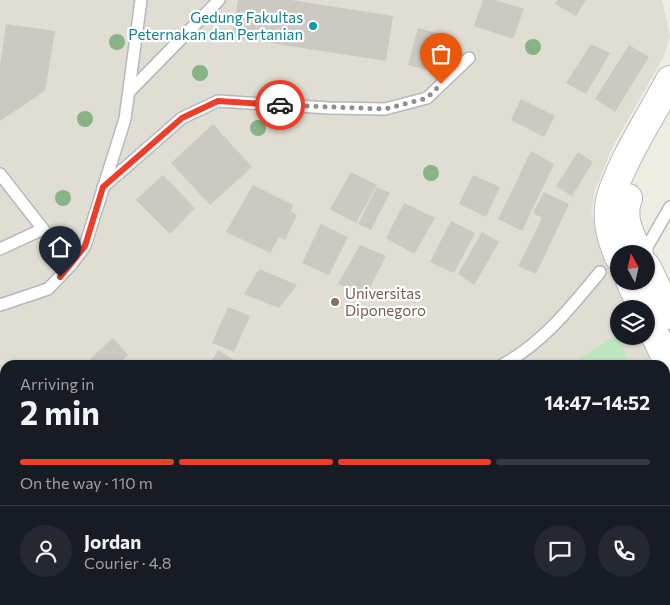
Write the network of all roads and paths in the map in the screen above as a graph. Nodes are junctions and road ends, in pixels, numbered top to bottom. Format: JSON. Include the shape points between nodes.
{"nodes":[{"id":1,"x":141,"y":0,"type":"edge"},
{"id":2,"x":219,"y":0,"type":"edge"},
{"id":3,"x":469,"y":58,"type":"dead end"},
{"id":4,"x":670,"y":80,"type":"edge"},
{"id":5,"x":129,"y":92,"type":"junction"},
{"id":6,"x":670,"y":108,"type":"edge"},
{"id":7,"x":0,"y":174,"type":"edge"},
{"id":8,"x":103,"y":187,"type":"junction"},
{"id":9,"x":5,"y":190,"type":"edge"},
{"id":10,"x":670,"y":207,"type":"edge"},
{"id":11,"x":43,"y":229,"type":"junction"},
{"id":12,"x":620,"y":245,"type":"edge"},
{"id":13,"x":628,"y":245,"type":"edge"},
{"id":14,"x":641,"y":245,"type":"edge"},
{"id":15,"x":0,"y":249,"type":"edge"},
{"id":16,"x":71,"y":265,"type":"junction"},
{"id":17,"x":610,"y":276,"type":"edge"},
{"id":18,"x":652,"y":290,"type":"edge"},
{"id":19,"x":0,"y":305,"type":"edge"},
{"id":20,"x":670,"y":315,"type":"edge"},
{"id":21,"x":655,"y":335,"type":"edge"},
{"id":22,"x":512,"y":360,"type":"edge"},
{"id":23,"x":667,"y":360,"type":"edge"}],
"edges":[{"from":1,"to":5,"type":"lane"},
{"from":2,"to":5,"type":"lane"},
{"from":3,"to":8,"type":"lane","via":[[427,98],[385,109],[218,101],[182,118]]},
{"from":4,"to":12,"type":"street","via":[[623,168],[610,201],[610,232]]},
{"from":5,"to":8,"type":"lane","via":[[125,118]]},
{"from":6,"to":13,"type":"street","via":[[625,207]]},
{"from":7,"to":9,"type":"lane"},
{"from":8,"to":16,"type":"lane","via":[[85,246]]},
{"from":9,"to":11,"type":"lane"},
{"from":10,"to":14,"type":"lane"},
{"from":11,"to":15,"type":"lane"},
{"from":11,"to":16,"type":"lane"},
{"from":16,"to":19,"type":"lane","via":[[48,289]]},
{"from":17,"to":22,"type":"lane","via":[[524,354]]},
{"from":18,"to":20,"type":"street"},
{"from":21,"to":23,"type":"street"}]}
